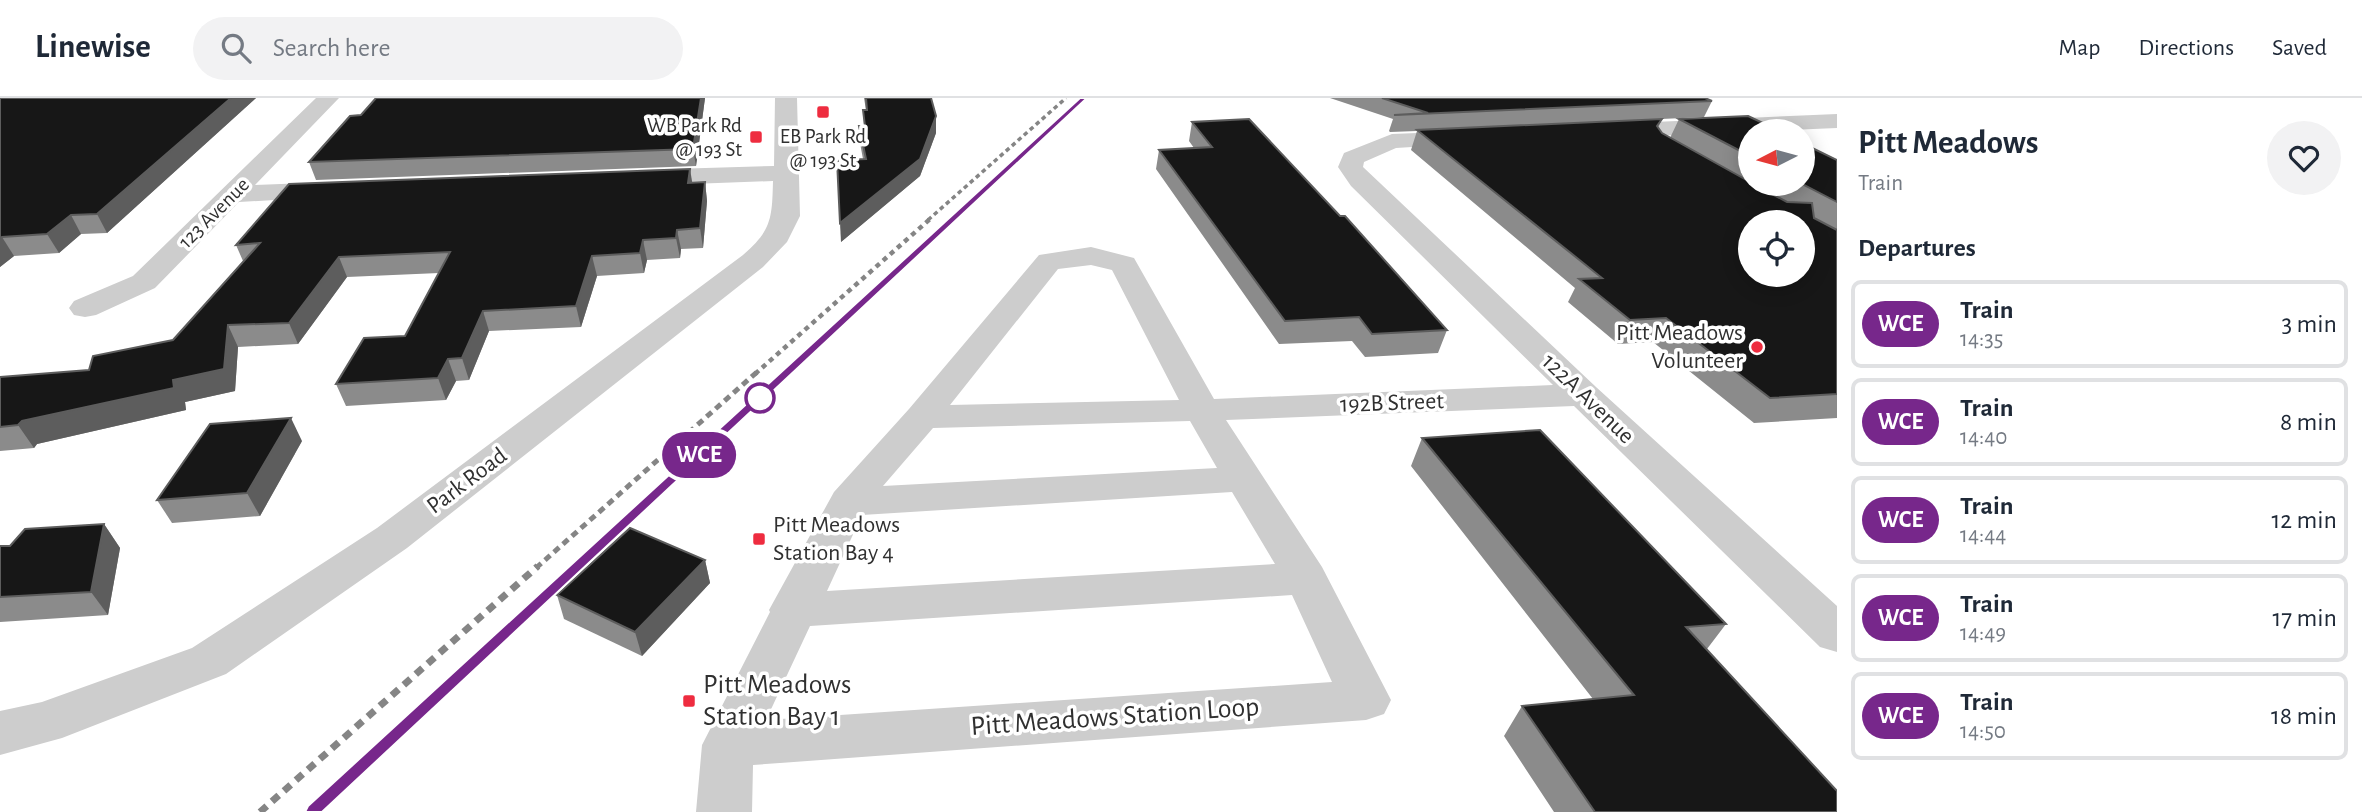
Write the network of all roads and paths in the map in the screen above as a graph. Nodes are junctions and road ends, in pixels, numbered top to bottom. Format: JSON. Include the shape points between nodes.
{"nodes":[{"id":1,"x":328,"y":98,"type":"edge"},
{"id":2,"x":786,"y":98,"type":"edge"},
{"id":3,"x":1837,"y":121,"type":"edge"},
{"id":4,"x":1815,"y":123,"type":"edge"},
{"id":5,"x":1738,"y":129,"type":"edge"},
{"id":6,"x":1837,"y":138,"type":"edge"},
{"id":7,"x":1815,"y":139,"type":"edge"},
{"id":8,"x":1738,"y":143,"type":"edge"},
{"id":9,"x":1485,"y":144,"type":"edge"},
{"id":10,"x":787,"y":173,"type":"junction"},
{"id":11,"x":616,"y":179,"type":"edge"},
{"id":12,"x":356,"y":189,"type":"edge"},
{"id":13,"x":233,"y":194,"type":"junction"},
{"id":14,"x":85,"y":307,"type":"dead end"},
{"id":15,"x":1583,"y":395,"type":"junction"},
{"id":16,"x":1202,"y":410,"type":"junction"},
{"id":17,"x":922,"y":417,"type":"junction"},
{"id":18,"x":1242,"y":479,"type":"junction"},
{"id":19,"x":848,"y":502,"type":"junction"},
{"id":20,"x":1306,"y":578,"type":"junction"},
{"id":21,"x":792,"y":610,"type":"junction"},
{"id":22,"x":1837,"y":634,"type":"edge"},
{"id":23,"x":0,"y":733,"type":"edge"},
{"id":24,"x":728,"y":744,"type":"junction"},
{"id":25,"x":724,"y":812,"type":"edge"}],
"edges":[{"from":1,"to":13,"type":"street","name":"123 Avenue"},
{"from":2,"to":10,"type":"street","name":"Park Road"},
{"from":3,"to":4,"type":"street"},
{"from":5,"to":8,"type":"street","via":[[1589,140],[1666,148]]},
{"from":6,"to":7,"type":"street"},
{"from":9,"to":15,"type":"street","name":"122A Avenue","via":[[1364,154],[1350,167]]},
{"from":10,"to":11,"type":"street"},
{"from":10,"to":23,"type":"street","name":"Park Road","via":[[786,216],[773,244],[392,538],[209,661],[44,723]]},
{"from":12,"to":13,"type":"street"},
{"from":13,"to":14,"type":"street","name":"123 Avenue","via":[[144,282]]},
{"from":15,"to":16,"type":"street","name":"192B Street"},
{"from":15,"to":22,"type":"street","name":"122A Avenue"},
{"from":16,"to":17,"type":"street"},
{"from":16,"to":17,"type":"street","name":"Pitt Meadows Station Loop","via":[[1124,264],[1091,256],[1049,261]]},
{"from":16,"to":18,"type":"street","name":"Pitt Meadows Station Loop"},
{"from":17,"to":19,"type":"street","name":"Pitt Meadows Station Loop"},
{"from":18,"to":19,"type":"street"},
{"from":18,"to":20,"type":"street","name":"Pitt Meadows Station Loop"},
{"from":19,"to":21,"type":"street","name":"Pitt Meadows Station Loop"},
{"from":20,"to":21,"type":"street"},
{"from":20,"to":24,"type":"street","name":"Pitt Meadows Station Loop","via":[[1366,700]]},
{"from":21,"to":24,"type":"street","name":"Pitt Meadows Station Loop"},
{"from":24,"to":25,"type":"street","name":"Pitt Meadows Station Loop"}]}
